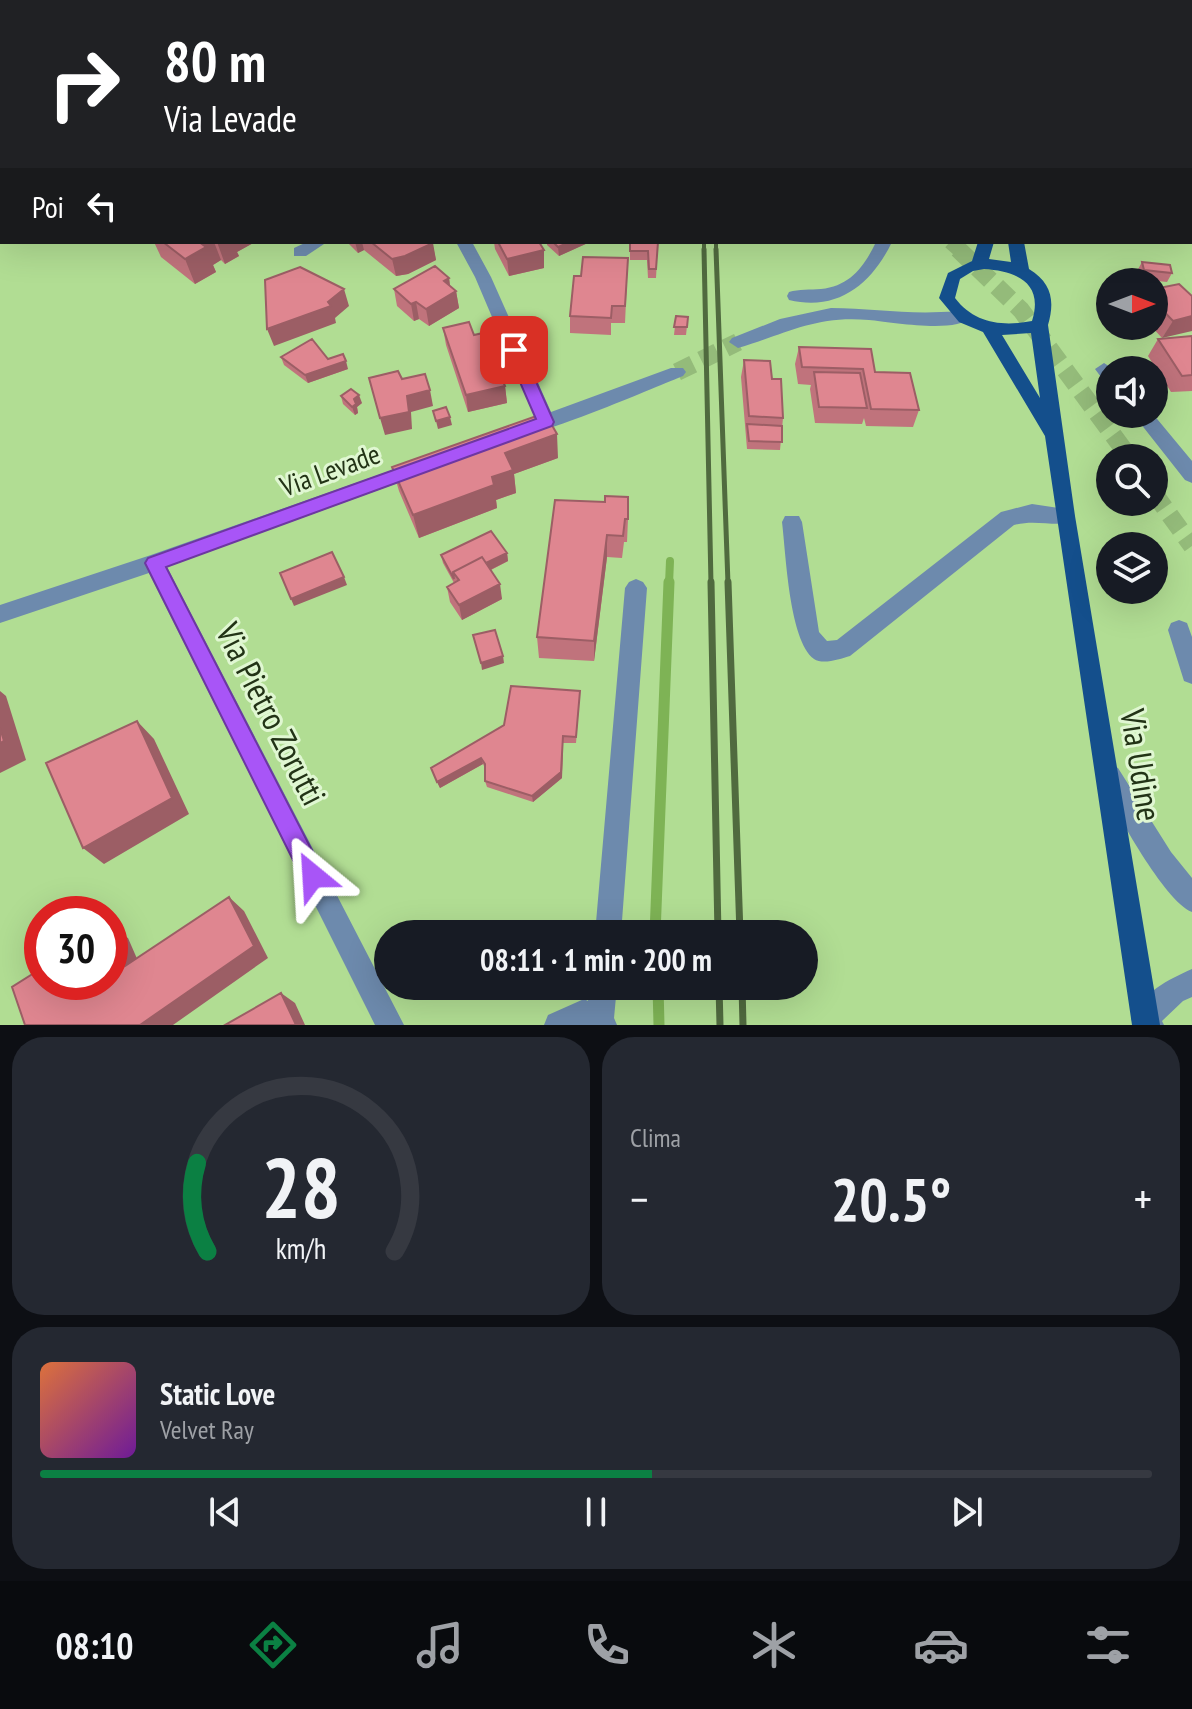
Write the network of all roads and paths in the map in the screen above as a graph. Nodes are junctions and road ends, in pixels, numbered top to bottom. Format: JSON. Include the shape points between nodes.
{"nodes":[{"id":1,"x":315,"y":244,"type":"edge"},
{"id":2,"x":465,"y":244,"type":"edge"},
{"id":3,"x":883,"y":244,"type":"edge"},
{"id":4,"x":985,"y":244,"type":"edge"},
{"id":5,"x":1016,"y":244,"type":"edge"},
{"id":6,"x":300,"y":252,"type":"dead end"},
{"id":7,"x":979,"y":264,"type":"junction"},
{"id":8,"x":1021,"y":271,"type":"junction"},
{"id":9,"x":795,"y":296,"type":"dead end"},
{"id":10,"x":947,"y":298,"type":"junction"},
{"id":11,"x":963,"y":317,"type":"junction"},
{"id":12,"x":903,"y":320,"type":"junction"},
{"id":13,"x":1039,"y":325,"type":"junction"},
{"id":14,"x":990,"y":329,"type":"junction"},
{"id":15,"x":738,"y":342,"type":"tunnel mouth"},
{"id":16,"x":677,"y":372,"type":"tunnel mouth"},
{"id":17,"x":546,"y":422,"type":"junction"},
{"id":18,"x":1153,"y":428,"type":"edge"},
{"id":19,"x":502,"y":438,"type":"edge"},
{"id":20,"x":1057,"y":442,"type":"junction"},
{"id":21,"x":444,"y":459,"type":"edge"},
{"id":22,"x":1192,"y":475,"type":"edge"},
{"id":23,"x":1065,"y":516,"type":"junction"},
{"id":24,"x":792,"y":522,"type":"dead end"},
{"id":25,"x":154,"y":563,"type":"junction"},
{"id":26,"x":636,"y":588,"type":"dead end"},
{"id":27,"x":0,"y":614,"type":"edge"},
{"id":28,"x":1179,"y":630,"type":"dead end"},
{"id":29,"x":1192,"y":674,"type":"edge"},
{"id":30,"x":1105,"y":769,"type":"junction"},
{"id":31,"x":1192,"y":899,"type":"edge"},
{"id":32,"x":609,"y":920,"type":"edge"},
{"id":33,"x":1192,"y":983,"type":"edge"},
{"id":34,"x":603,"y":1000,"type":"edge"},
{"id":35,"x":602,"y":1023,"type":"edge"},
{"id":36,"x":1147,"y":1023,"type":"edge"},
{"id":37,"x":390,"y":1025,"type":"edge"},
{"id":38,"x":558,"y":1025,"type":"edge"}],
"edges":[{"from":1,"to":6,"type":"street"},
{"from":2,"to":17,"type":"street"},
{"from":3,"to":9,"type":"street","via":[[875,264],[832,296]]},
{"from":4,"to":7,"type":"main road"},
{"from":5,"to":8,"type":"main road"},
{"from":7,"to":8,"type":"main road"},
{"from":7,"to":10,"type":"main road","via":[[953,277]]},
{"from":8,"to":13,"type":"main road","via":[[1038,282],[1047,298]]},
{"from":10,"to":11,"type":"main road"},
{"from":10,"to":12,"type":"street"},
{"from":11,"to":12,"type":"street"},
{"from":11,"to":14,"type":"main road"},
{"from":12,"to":15,"type":"street","via":[[819,315]]},
{"from":13,"to":14,"type":"main road","via":[[1017,331]]},
{"from":13,"to":20,"type":"main road","name":"Via Udine"},
{"from":14,"to":20,"type":"main road"},
{"from":16,"to":17,"type":"street"},
{"from":17,"to":19,"type":"street"},
{"from":18,"to":22,"type":"street"},
{"from":20,"to":23,"type":"main road","name":"Via Udine"},
{"from":21,"to":25,"type":"street","name":"Via Levade"},
{"from":23,"to":24,"type":"street","via":[[1032,512],[1008,518],[842,649],[822,652],[809,636]]},
{"from":23,"to":30,"type":"main road","name":"Via Udine"},
{"from":25,"to":27,"type":"street","name":"Via Levade"},
{"from":25,"to":37,"type":"street","name":"Via Pietro Zorutti"},
{"from":26,"to":32,"type":"street"},
{"from":28,"to":29,"type":"street"},
{"from":30,"to":31,"type":"street"},
{"from":30,"to":36,"type":"main road","name":"Via Udine"},
{"from":33,"to":36,"type":"street","via":[[1173,991]]},
{"from":34,"to":35,"type":"street"},
{"from":35,"to":38,"type":"street","via":[[584,1013]]}]}
